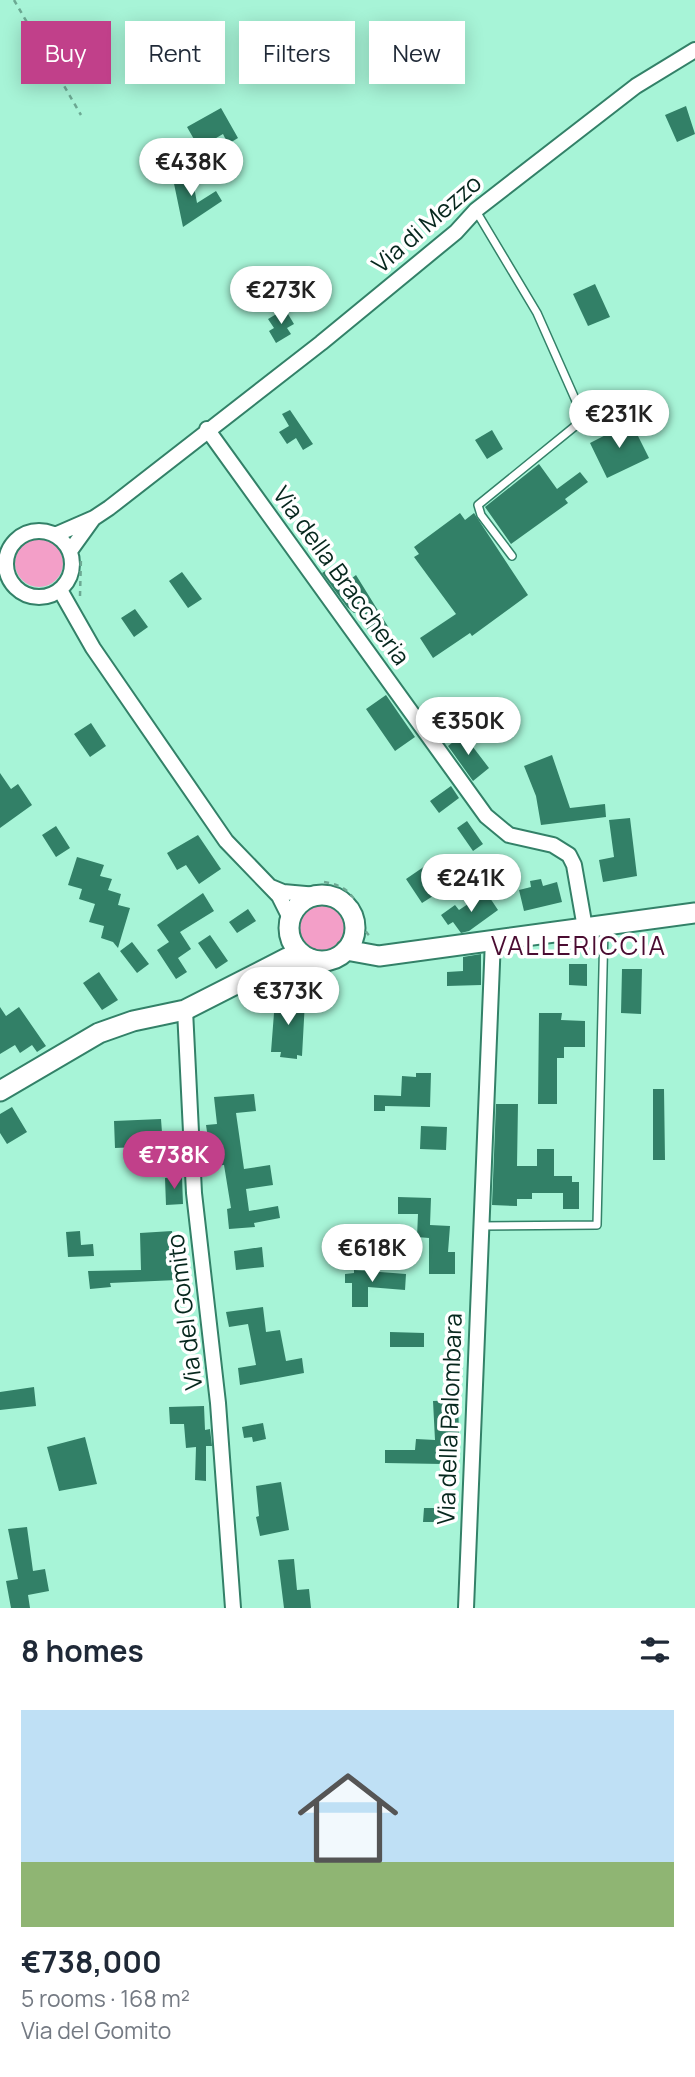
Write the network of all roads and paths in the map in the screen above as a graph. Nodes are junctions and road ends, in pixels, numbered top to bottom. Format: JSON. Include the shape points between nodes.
{"nodes":[{"id":1,"x":14,"y":0,"type":"edge"},
{"id":2,"x":695,"y":50,"type":"edge"},
{"id":3,"x":81,"y":115,"type":"dead end"},
{"id":4,"x":475,"y":210,"type":"junction"},
{"id":5,"x":207,"y":429,"type":"junction"},
{"id":6,"x":94,"y":518,"type":"junction"},
{"id":7,"x":55,"y":535,"type":"junction"},
{"id":8,"x":75,"y":552,"type":"junction"},
{"id":9,"x":512,"y":556,"type":"dead end"},
{"id":10,"x":4,"y":576,"type":"edge"},
{"id":11,"x":60,"y":590,"type":"junction"},
{"id":12,"x":81,"y":604,"type":"dead end"},
{"id":13,"x":270,"y":886,"type":"junction"},
{"id":14,"x":318,"y":889,"type":"junction"},
{"id":15,"x":695,"y":913,"type":"edge"},
{"id":16,"x":289,"y":925,"type":"junction"},
{"id":17,"x":594,"y":927,"type":"junction"},
{"id":18,"x":355,"y":930,"type":"junction"},
{"id":19,"x":374,"y":939,"type":"dead end"},
{"id":20,"x":493,"y":939,"type":"junction"},
{"id":21,"x":346,"y":950,"type":"junction"},
{"id":22,"x":394,"y":954,"type":"junction"},
{"id":23,"x":311,"y":959,"type":"junction"},
{"id":24,"x":260,"y":971,"type":"junction"},
{"id":25,"x":185,"y":1010,"type":"junction"},
{"id":26,"x":0,"y":1091,"type":"edge"},
{"id":27,"x":480,"y":1226,"type":"junction"},
{"id":28,"x":233,"y":1608,"type":"edge"},
{"id":29,"x":466,"y":1608,"type":"edge"}],
"edges":[{"from":1,"to":3,"type":"path"},
{"from":2,"to":4,"type":"street","name":"Via di Mezzo","via":[[636,86]]},
{"from":4,"to":5,"type":"street","name":"Via di Mezzo","via":[[456,232]]},
{"from":4,"to":9,"type":"lane","via":[[537,313],[580,410],[574,427],[478,505]]},
{"from":5,"to":6,"type":"street","name":"Via di Mezzo"},
{"from":5,"to":17,"type":"street","name":"Via della Braccheria","via":[[485,816],[509,835],[553,845],[572,858]]},
{"from":6,"to":7,"type":"street","name":"Via di Mezzo"},
{"from":6,"to":8,"type":"street","name":"Via di Mezzo"},
{"from":7,"to":8,"type":"street"},
{"from":7,"to":10,"type":"street","via":[[34,532],[15,542]]},
{"from":8,"to":11,"type":"street","via":[[72,572]]},
{"from":8,"to":12,"type":"path"},
{"from":10,"to":11,"type":"street","via":[[30,596]]},
{"from":11,"to":13,"type":"street","via":[[93,648],[226,841]]},
{"from":13,"to":14,"type":"street","via":[[283,892]]},
{"from":13,"to":16,"type":"street","via":[[284,904]]},
{"from":14,"to":16,"type":"street","via":[[298,905]]},
{"from":14,"to":18,"type":"street","via":[[346,906]]},
{"from":14,"to":19,"type":"path","via":[[343,888],[357,901],[365,933]]},
{"from":15,"to":17,"type":"street"},
{"from":16,"to":23,"type":"street","via":[[293,944]]},
{"from":16,"to":24,"type":"street"},
{"from":17,"to":20,"type":"street"},
{"from":17,"to":27,"type":"lane","via":[[597,1225]]},
{"from":18,"to":21,"type":"street"},
{"from":18,"to":22,"type":"street","via":[[370,947]]},
{"from":20,"to":22,"type":"street"},
{"from":20,"to":27,"type":"street","name":"Via della Palombara"},
{"from":21,"to":22,"type":"street","via":[[367,956]]},
{"from":21,"to":23,"type":"street","via":[[330,960]]},
{"from":23,"to":24,"type":"street","via":[[287,958]]},
{"from":24,"to":25,"type":"street"},
{"from":25,"to":26,"type":"street","via":[[99,1033]]},
{"from":25,"to":28,"type":"street","name":"Via del Gomito","via":[[194,1194],[218,1403]]},
{"from":27,"to":29,"type":"street","name":"Via della Palombara"}]}
